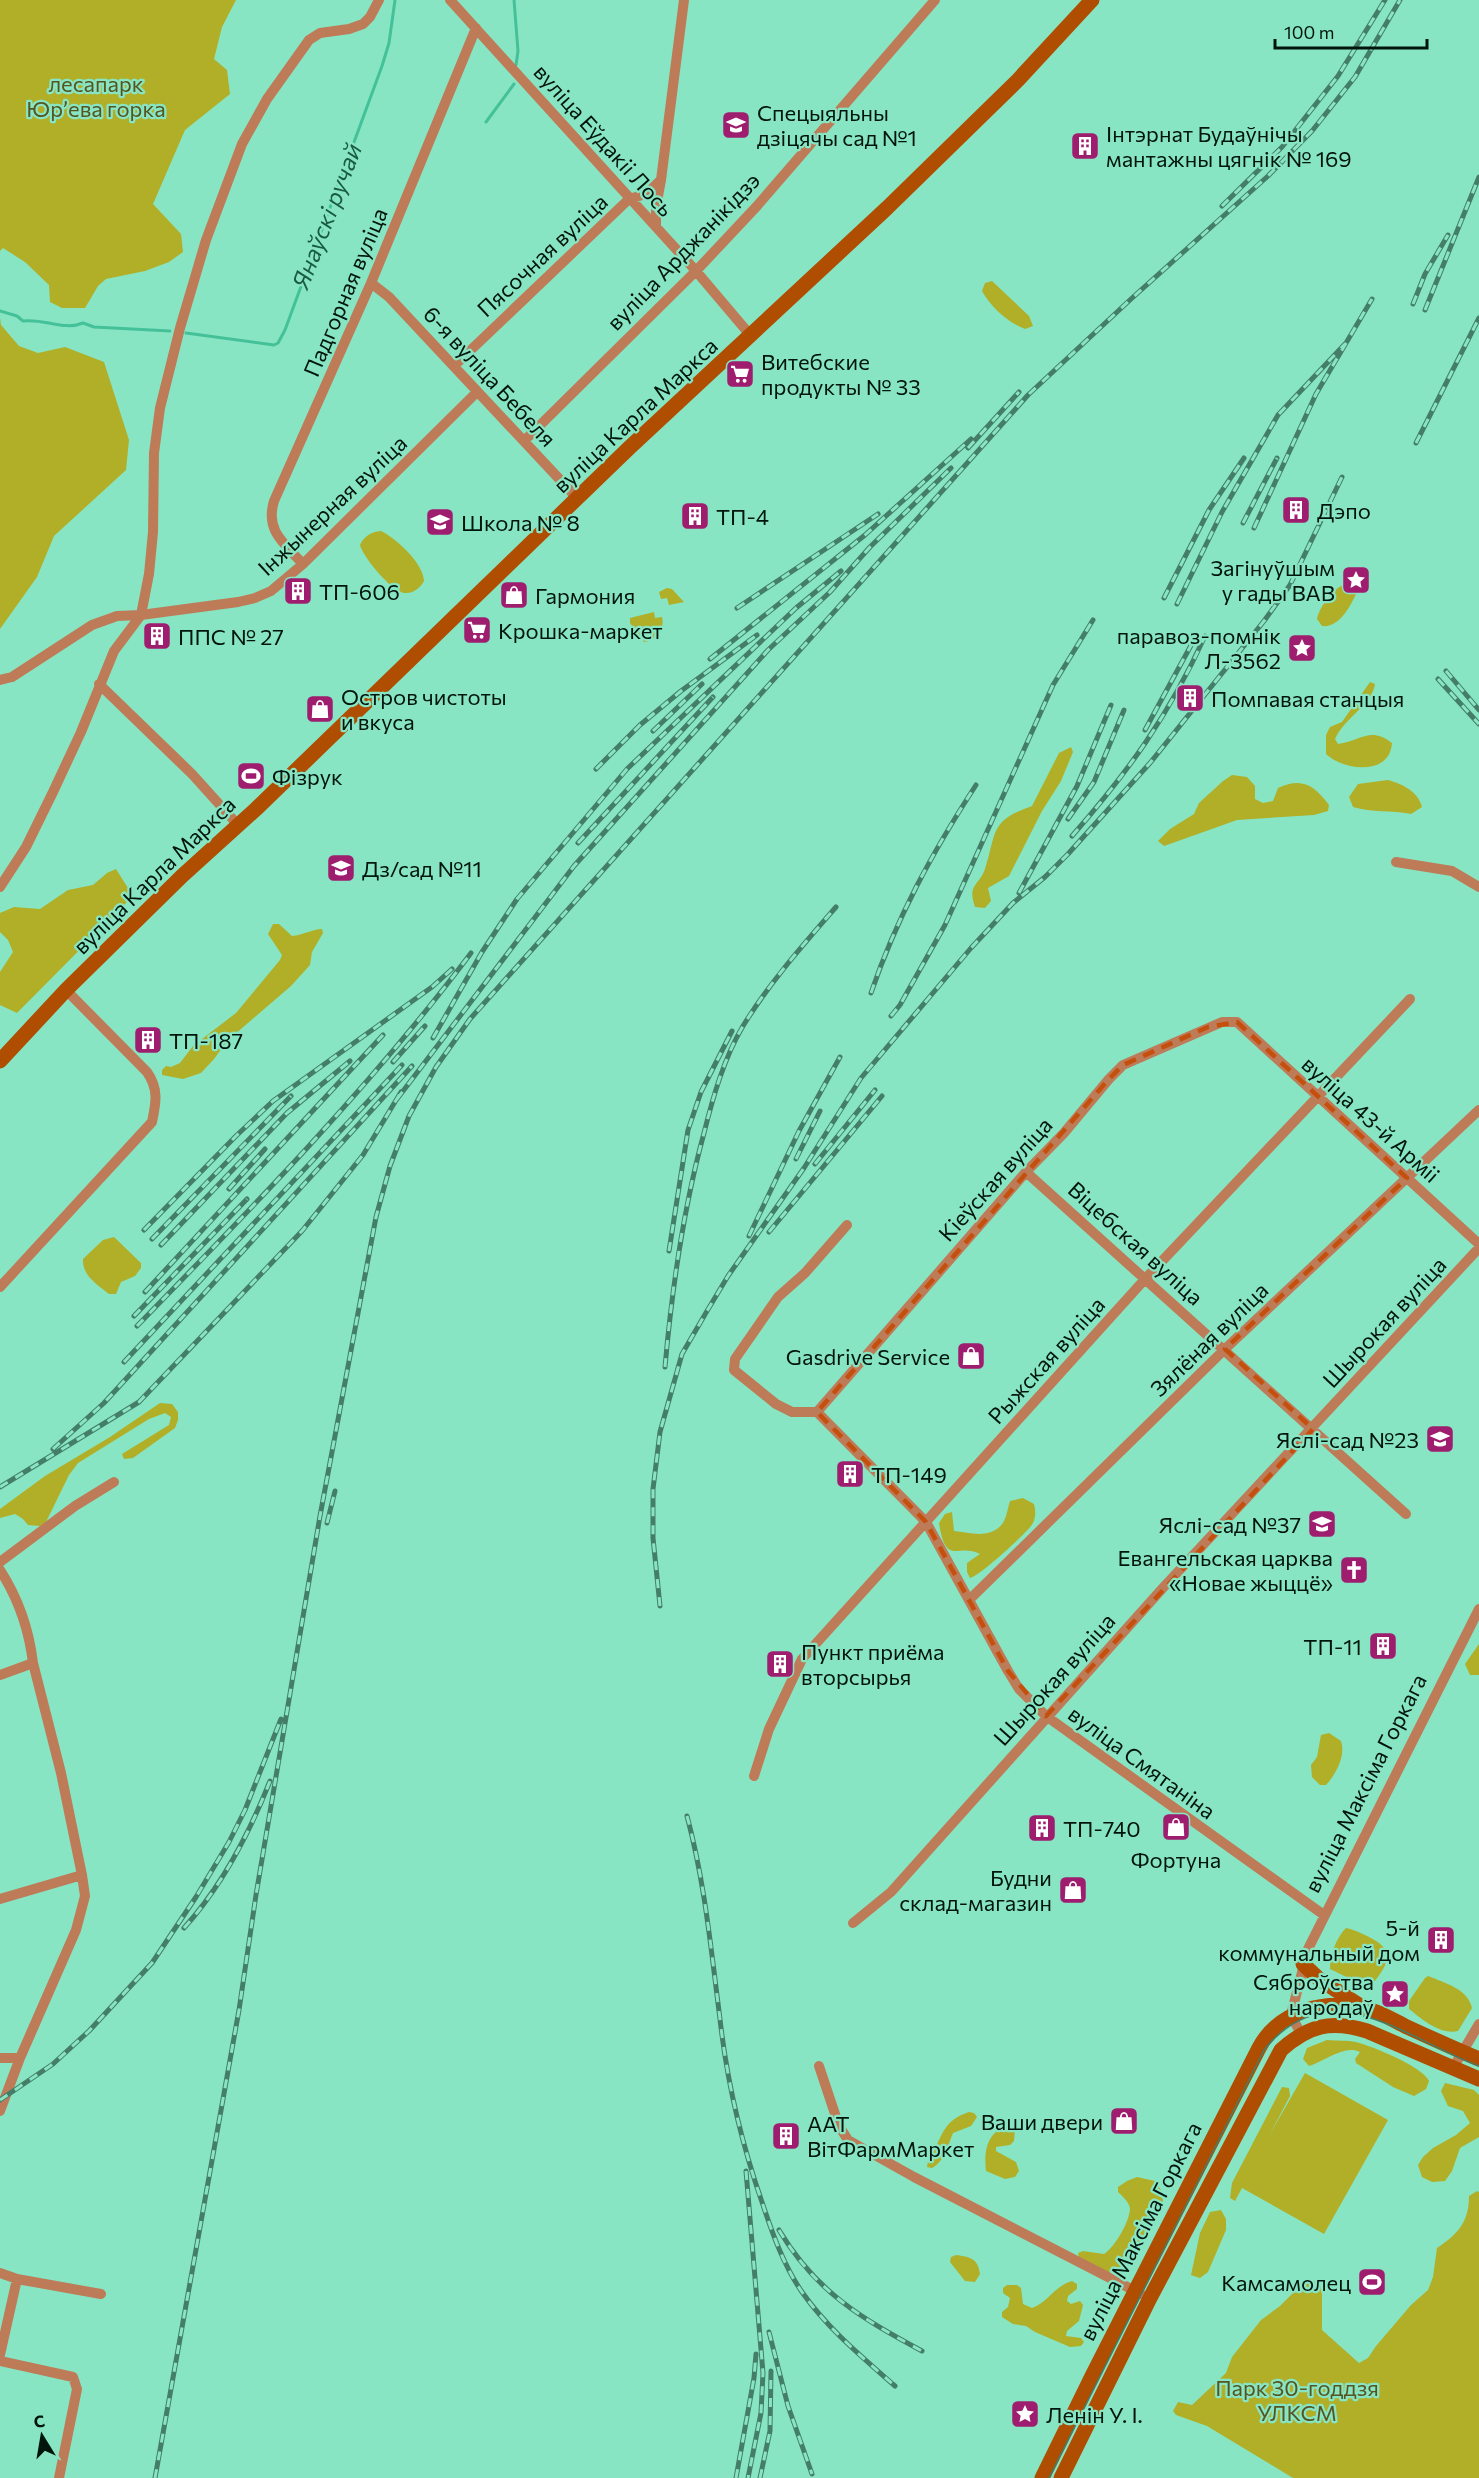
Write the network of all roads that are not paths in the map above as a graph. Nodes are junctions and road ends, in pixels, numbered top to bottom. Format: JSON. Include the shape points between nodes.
{"nodes":[{"id":1,"x":379,"y":0,"type":"edge"},
{"id":2,"x":450,"y":0,"type":"edge"},
{"id":3,"x":684,"y":0,"type":"edge"},
{"id":4,"x":935,"y":0,"type":"edge"},
{"id":5,"x":1085,"y":2,"type":"edge"},
{"id":6,"x":476,"y":27,"type":"junction"},
{"id":7,"x":661,"y":180,"type":"junction"},
{"id":8,"x":629,"y":200,"type":"junction"},
{"id":9,"x":656,"y":227,"type":"junction"},
{"id":10,"x":696,"y":271,"type":"junction"},
{"id":11,"x":371,"y":283,"type":"junction"},
{"id":12,"x":751,"y":336,"type":"junction"},
{"id":13,"x":454,"y":366,"type":"junction"},
{"id":14,"x":477,"y":392,"type":"junction"},
{"id":15,"x":524,"y":441,"type":"junction"},
{"id":16,"x":578,"y":499,"type":"junction"},
{"id":17,"x":303,"y":564,"type":"junction"},
{"id":18,"x":141,"y":615,"type":"junction"},
{"id":19,"x":0,"y":680,"type":"edge"},
{"id":20,"x":99,"y":684,"type":"junction"},
{"id":21,"x":238,"y":825,"type":"junction"},
{"id":22,"x":1396,"y":862,"type":"dead end"},
{"id":23,"x":0,"y":887,"type":"edge"},
{"id":24,"x":1479,"y":887,"type":"edge"},
{"id":25,"x":66,"y":990,"type":"junction"},
{"id":26,"x":1410,"y":999,"type":"dead end"},
{"id":27,"x":1237,"y":1022,"type":"joint"},
{"id":28,"x":0,"y":1061,"type":"edge"},
{"id":29,"x":1317,"y":1098,"type":"junction"},
{"id":30,"x":1479,"y":1110,"type":"edge"},
{"id":31,"x":1026,"y":1172,"type":"junction"},
{"id":32,"x":1407,"y":1178,"type":"junction"},
{"id":33,"x":847,"y":1225,"type":"dead end"},
{"id":34,"x":1479,"y":1246,"type":"edge"},
{"id":35,"x":1146,"y":1278,"type":"junction"},
{"id":36,"x":0,"y":1287,"type":"edge"},
{"id":37,"x":1225,"y":1349,"type":"junction"},
{"id":38,"x":817,"y":1412,"type":"junction"},
{"id":39,"x":1313,"y":1429,"type":"junction"},
{"id":40,"x":114,"y":1482,"type":"dead end"},
{"id":41,"x":1406,"y":1514,"type":"dead end"},
{"id":42,"x":926,"y":1522,"type":"junction"},
{"id":43,"x":0,"y":1562,"type":"edge"},
{"id":44,"x":0,"y":1570,"type":"edge"},
{"id":45,"x":969,"y":1600,"type":"junction"},
{"id":46,"x":1479,"y":1609,"type":"edge"},
{"id":47,"x":33,"y":1663,"type":"junction"},
{"id":48,"x":0,"y":1675,"type":"edge"},
{"id":49,"x":1046,"y":1716,"type":"junction"},
{"id":50,"x":754,"y":1776,"type":"dead end"},
{"id":51,"x":82,"y":1875,"type":"junction"},
{"id":52,"x":0,"y":1899,"type":"edge"},
{"id":53,"x":1324,"y":1915,"type":"junction"},
{"id":54,"x":853,"y":1923,"type":"dead end"},
{"id":55,"x":1303,"y":1964,"type":"junction"},
{"id":56,"x":1365,"y":2008,"type":"junction"},
{"id":57,"x":1291,"y":2015,"type":"junction"},
{"id":58,"x":1479,"y":2024,"type":"edge"},
{"id":59,"x":1301,"y":2034,"type":"junction"},
{"id":60,"x":1281,"y":2050,"type":"junction"},
{"id":61,"x":1462,"y":2052,"type":"junction"},
{"id":62,"x":0,"y":2058,"type":"edge"},
{"id":63,"x":20,"y":2058,"type":"junction"},
{"id":64,"x":1479,"y":2059,"type":"edge"},
{"id":65,"x":819,"y":2066,"type":"dead end"},
{"id":66,"x":1453,"y":2068,"type":"junction"},
{"id":67,"x":1479,"y":2079,"type":"edge"},
{"id":68,"x":0,"y":2111,"type":"edge"},
{"id":69,"x":0,"y":2273,"type":"edge"},
{"id":70,"x":17,"y":2279,"type":"junction"},
{"id":71,"x":1135,"y":2290,"type":"junction"},
{"id":72,"x":101,"y":2294,"type":"dead end"},
{"id":73,"x":1150,"y":2298,"type":"junction"},
{"id":74,"x":0,"y":2355,"type":"edge"},
{"id":75,"x":0,"y":2361,"type":"edge"},
{"id":76,"x":59,"y":2478,"type":"edge"},
{"id":77,"x":1042,"y":2478,"type":"edge"},
{"id":78,"x":1061,"y":2478,"type":"edge"}],
"edges":[{"from":1,"to":18,"type":"street","via":[[363,24],[320,33],[309,40],[267,99],[242,144],[206,240],[160,408],[154,453],[152,543]]},
{"from":2,"to":6,"type":"street","name":"вуліца Еўдакіі Лось"},
{"from":3,"to":7,"type":"street"},
{"from":4,"to":10,"type":"street","name":"вуліца Арджанікідзэ"},
{"from":5,"to":12,"type":"main road","name":"вуліца Карла Маркса","via":[[1006,93]]},
{"from":6,"to":8,"type":"street","name":"вуліца Еўдакіі Лось"},
{"from":6,"to":11,"type":"street","name":"Падгорная вуліца"},
{"from":7,"to":8,"type":"street","name":"Пясочная вуліца","via":[[646,194]]},
{"from":7,"to":9,"type":"street"},
{"from":8,"to":9,"type":"street","name":"вуліца Еўдакіі Лось"},
{"from":8,"to":13,"type":"street","name":"Пясочная вуліца"},
{"from":9,"to":10,"type":"street","name":"вуліца Еўдакіі Лось"},
{"from":10,"to":12,"type":"street","name":"вуліца Еўдакіі Лось"},
{"from":10,"to":15,"type":"street","name":"вуліца Арджанікідзэ"},
{"from":11,"to":13,"type":"street","name":"6-я вуліца Бебеля"},
{"from":11,"to":17,"type":"street","name":"Падгорная вуліца","via":[[270,514],[274,532]]},
{"from":12,"to":16,"type":"main road","name":"вуліца Карла Маркса"},
{"from":13,"to":14,"type":"street","name":"6-я вуліца Бебеля"},
{"from":14,"to":15,"type":"street","name":"6-я вуліца Бебеля"},
{"from":14,"to":17,"type":"street","name":"Інжынерная вуліца"},
{"from":15,"to":16,"type":"street","name":"6-я вуліца Бебеля"},
{"from":16,"to":21,"type":"main road","name":"вуліца Карла Маркса"},
{"from":17,"to":18,"type":"street","name":"Інжынерная вуліца","via":[[271,591],[255,598]]},
{"from":18,"to":19,"type":"street","name":"Інжынерная вуліца","via":[[117,616],[92,625]]},
{"from":18,"to":20,"type":"street","via":[[114,651]]},
{"from":20,"to":21,"type":"street","via":[[192,774]]},
{"from":20,"to":23,"type":"street","via":[[81,732],[26,847]]},
{"from":21,"to":25,"type":"main road","name":"вуліца Карла Маркса"},
{"from":22,"to":24,"type":"street","via":[[1452,872]]},
{"from":25,"to":28,"type":"main road","name":"вуліца Карла Маркса"},
{"from":25,"to":36,"type":"street","via":[[147,1072],[157,1099],[152,1122]]},
{"from":26,"to":29,"type":"street","name":"Рыжская вуліца"},
{"from":27,"to":29,"type":"street","name":"вуліца 43-й Арміі"},
{"from":27,"to":31,"type":"street","name":"Кіеўская вуліца","via":[[1208,1027],[1123,1065]]},
{"from":29,"to":32,"type":"street","name":"вуліца 43-й Арміі"},
{"from":29,"to":35,"type":"street","name":"Рыжская вуліца"},
{"from":30,"to":32,"type":"street","name":"Зялёная вуліца"},
{"from":31,"to":35,"type":"street","name":"Віцебская вуліца"},
{"from":31,"to":38,"type":"street","name":"Кіеўская вуліца"},
{"from":32,"to":34,"type":"street","name":"вуліца 43-й Арміі"},
{"from":32,"to":37,"type":"street","name":"Зялёная вуліца"},
{"from":33,"to":38,"type":"street","via":[[806,1273],[778,1297],[735,1359],[734,1370],[742,1379],[776,1404],[792,1412]]},
{"from":34,"to":39,"type":"street","name":"Шырокая вуліца"},
{"from":35,"to":37,"type":"street","name":"Віцебская вуліца"},
{"from":35,"to":42,"type":"street","name":"Рыжская вуліца"},
{"from":37,"to":39,"type":"street","name":"Віцебская вуліца"},
{"from":37,"to":45,"type":"street","name":"Зялёная вуліца"},
{"from":38,"to":42,"type":"street","name":"вуліца Смятаніна"},
{"from":39,"to":41,"type":"street","name":"Віцебская вуліца"},
{"from":39,"to":49,"type":"street","name":"Шырокая вуліца"},
{"from":40,"to":43,"type":"street"},
{"from":42,"to":45,"type":"street","name":"вуліца Смятаніна"},
{"from":42,"to":50,"type":"street","name":"Рыжская вуліца","via":[[802,1659],[769,1729]]},
{"from":44,"to":47,"type":"street","via":[[21,1613]]},
{"from":45,"to":49,"type":"street","name":"вуліца Смятаніна","via":[[1019,1689]]},
{"from":46,"to":53,"type":"street","name":"вуліца Максіма Горкага"},
{"from":47,"to":48,"type":"street"},
{"from":47,"to":51,"type":"street"},
{"from":49,"to":53,"type":"street","name":"вуліца Смятаніна"},
{"from":49,"to":54,"type":"street","name":"Шырокая вуліца","via":[[891,1892]]},
{"from":51,"to":52,"type":"street"},
{"from":51,"to":63,"type":"street","via":[[83,1907],[76,1930]]},
{"from":53,"to":55,"type":"street","name":"вуліца Максіма Горкага"},
{"from":55,"to":56,"type":"main road"},
{"from":55,"to":57,"type":"street","name":"вуліца Максіма Горкага"},
{"from":56,"to":57,"type":"main road","via":[[1324,2007]]},
{"from":56,"to":61,"type":"main road"},
{"from":57,"to":59,"type":"street"},
{"from":57,"to":60,"type":"main road","name":"вуліца Максіма Горкага"},
{"from":57,"to":71,"type":"main road","name":"вуліца Максіма Горкага","via":[[1266,2035]]},
{"from":58,"to":61,"type":"street"},
{"from":59,"to":60,"type":"main road","name":"вуліца Максіма Горкага"},
{"from":59,"to":66,"type":"main road","via":[[1315,2027],[1348,2025]]},
{"from":60,"to":73,"type":"main road","name":"вуліца Максіма Горкага"},
{"from":61,"to":64,"type":"main road"},
{"from":61,"to":66,"type":"street"},
{"from":62,"to":63,"type":"street"},
{"from":63,"to":68,"type":"street"},
{"from":65,"to":71,"type":"street","via":[[839,2126],[848,2140]]},
{"from":66,"to":67,"type":"main road"},
{"from":69,"to":70,"type":"street"},
{"from":70,"to":72,"type":"street"},
{"from":70,"to":74,"type":"street"},
{"from":71,"to":73,"type":"street"},
{"from":71,"to":77,"type":"main road","name":"вуліца Максіма Горкага"},
{"from":73,"to":78,"type":"main road","name":"вуліца Максіма Горкага"},
{"from":75,"to":76,"type":"street","via":[[73,2377],[77,2389]]}]}
